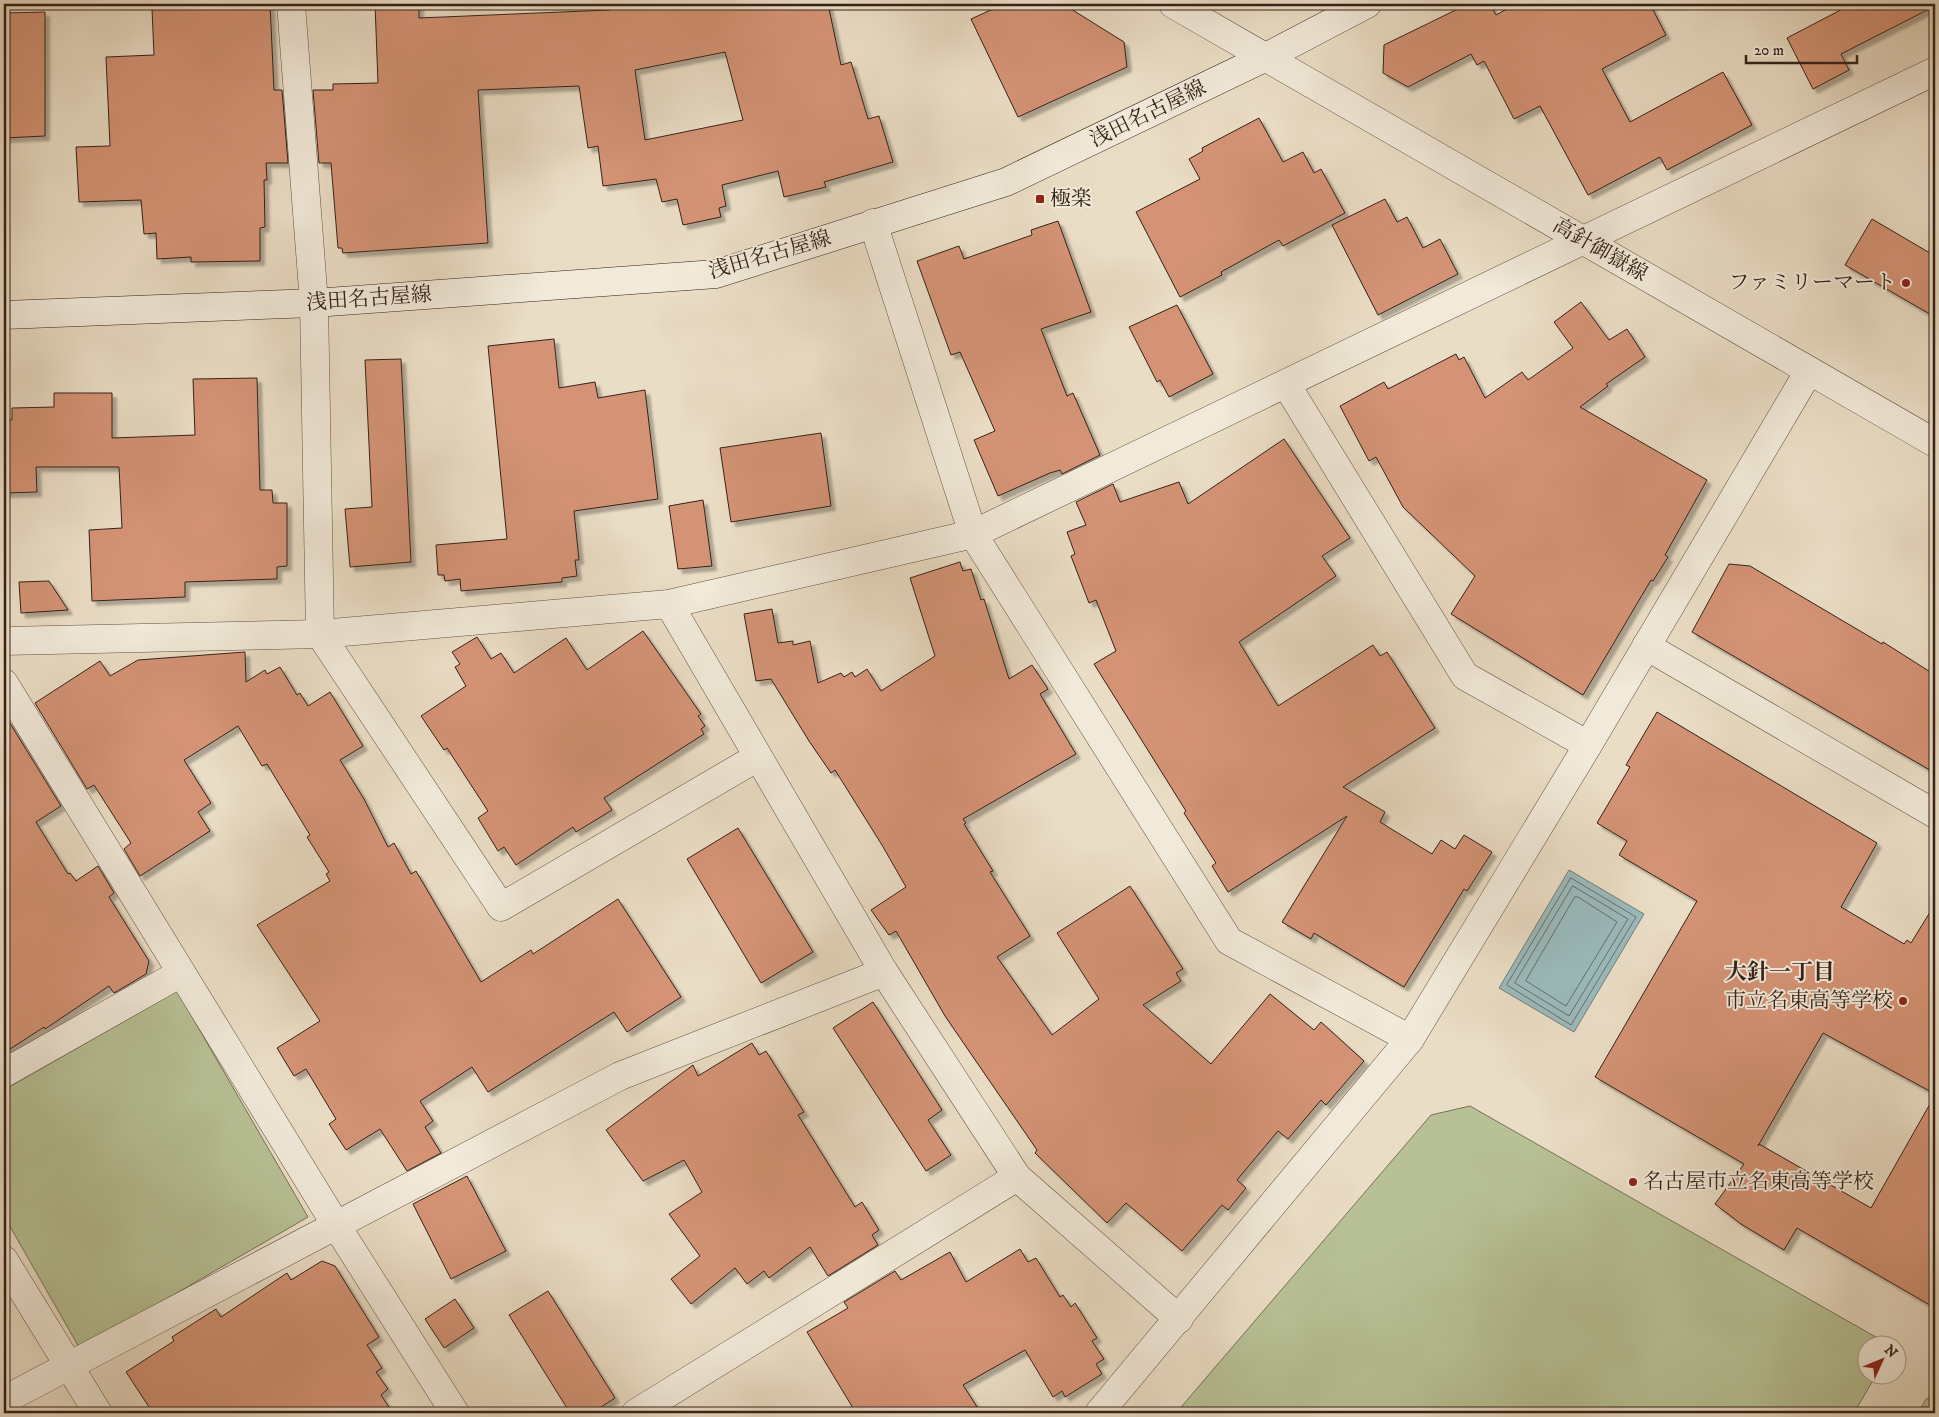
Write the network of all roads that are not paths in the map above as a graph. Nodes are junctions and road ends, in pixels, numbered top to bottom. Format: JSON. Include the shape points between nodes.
{"nodes":[{"id":1,"x":291,"y":4,"type":"edge"},
{"id":2,"x":1173,"y":4,"type":"edge"},
{"id":3,"x":1367,"y":4,"type":"edge"},
{"id":4,"x":1266,"y":57,"type":"junction"},
{"id":5,"x":1934,"y":73,"type":"edge"},
{"id":6,"x":873,"y":223,"type":"junction"},
{"id":7,"x":1584,"y":241,"type":"junction"},
{"id":8,"x":314,"y":303,"type":"junction"},
{"id":9,"x":4,"y":315,"type":"edge"},
{"id":10,"x":1809,"y":371,"type":"junction"},
{"id":11,"x":1286,"y":384,"type":"junction"},
{"id":12,"x":1935,"y":443,"type":"edge"},
{"id":13,"x":972,"y":534,"type":"junction"},
{"id":14,"x":669,"y":604,"type":"junction"},
{"id":15,"x":320,"y":634,"type":"junction"},
{"id":16,"x":4,"y":641,"type":"edge"},
{"id":17,"x":1646,"y":646,"type":"junction"},
{"id":18,"x":4,"y":683,"type":"edge"},
{"id":19,"x":1588,"y":745,"type":"junction"},
{"id":20,"x":758,"y":757,"type":"junction"},
{"id":21,"x":1935,"y":814,"type":"edge"},
{"id":22,"x":884,"y":972,"type":"junction"},
{"id":23,"x":181,"y":973,"type":"junction"},
{"id":24,"x":1410,"y":1039,"type":"junction"},
{"id":25,"x":4,"y":1073,"type":"edge"},
{"id":26,"x":1017,"y":1177,"type":"junction"},
{"id":27,"x":336,"y":1226,"type":"junction"},
{"id":28,"x":4,"y":1260,"type":"edge"},
{"id":29,"x":1179,"y":1319,"type":"junction"},
{"id":30,"x":68,"y":1366,"type":"junction"},
{"id":31,"x":4,"y":1400,"type":"edge"},
{"id":32,"x":98,"y":1413,"type":"edge"},
{"id":33,"x":455,"y":1413,"type":"edge"},
{"id":34,"x":636,"y":1413,"type":"edge"},
{"id":35,"x":1099,"y":1413,"type":"edge"}],
"edges":[{"from":1,"to":8,"type":"street"},
{"from":2,"to":4,"type":"street","name":"高針御嶽線"},
{"from":3,"to":4,"type":"street","name":"浅田名古屋線"},
{"from":4,"to":6,"type":"street","name":"浅田名古屋線","via":[[1006,182]]},
{"from":4,"to":7,"type":"street","name":"高針御嶽線"},
{"from":5,"to":7,"type":"street"},
{"from":6,"to":8,"type":"street","name":"浅田名古屋線","via":[[716,274]]},
{"from":6,"to":13,"type":"street"},
{"from":7,"to":10,"type":"street","name":"高針御嶽線"},
{"from":7,"to":11,"type":"street"},
{"from":8,"to":9,"type":"street","name":"浅田名古屋線"},
{"from":8,"to":15,"type":"street"},
{"from":10,"to":12,"type":"street","name":"高針御嶽線"},
{"from":10,"to":17,"type":"street"},
{"from":11,"to":13,"type":"street"},
{"from":11,"to":19,"type":"street","via":[[1465,676]]},
{"from":13,"to":14,"type":"street"},
{"from":13,"to":24,"type":"street","via":[[1229,941]]},
{"from":14,"to":15,"type":"street"},
{"from":14,"to":20,"type":"street"},
{"from":15,"to":16,"type":"street"},
{"from":15,"to":20,"type":"street","via":[[501,907]]},
{"from":17,"to":19,"type":"street"},
{"from":17,"to":21,"type":"street"},
{"from":18,"to":23,"type":"street"},
{"from":19,"to":24,"type":"street"},
{"from":20,"to":22,"type":"street"},
{"from":22,"to":26,"type":"street"},
{"from":22,"to":27,"type":"street","via":[[620,1076]]},
{"from":23,"to":25,"type":"street"},
{"from":23,"to":27,"type":"street"},
{"from":24,"to":29,"type":"street"},
{"from":26,"to":29,"type":"street"},
{"from":26,"to":34,"type":"street"},
{"from":27,"to":30,"type":"street"},
{"from":27,"to":33,"type":"street"},
{"from":28,"to":30,"type":"street"},
{"from":29,"to":35,"type":"street"},
{"from":30,"to":31,"type":"street"},
{"from":30,"to":32,"type":"street"}]}
